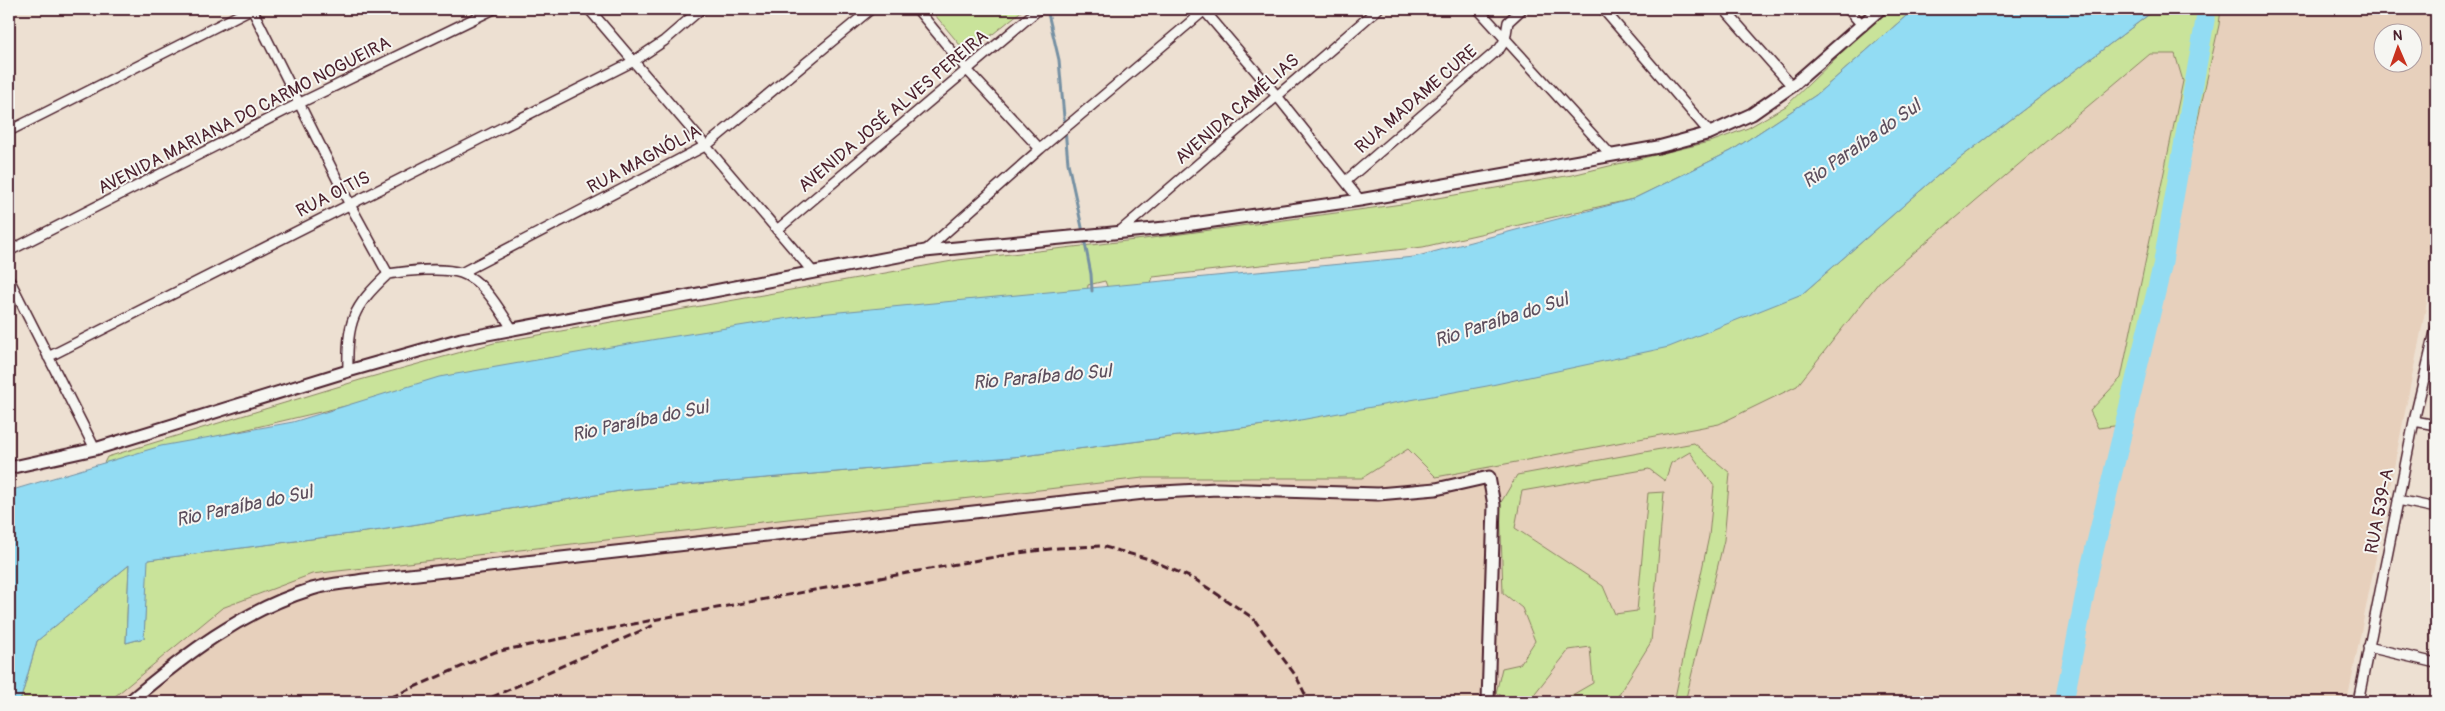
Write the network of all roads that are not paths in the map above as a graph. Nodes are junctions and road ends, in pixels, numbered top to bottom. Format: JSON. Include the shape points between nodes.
{"nodes":[{"id":1,"x":252,"y":9,"type":"edge"},
{"id":2,"x":494,"y":9,"type":"edge"},
{"id":3,"x":589,"y":9,"type":"edge"},
{"id":4,"x":701,"y":9,"type":"edge"},
{"id":5,"x":871,"y":9,"type":"edge"},
{"id":6,"x":917,"y":9,"type":"edge"},
{"id":7,"x":1039,"y":9,"type":"edge"},
{"id":8,"x":1204,"y":9,"type":"edge"},
{"id":9,"x":1378,"y":9,"type":"edge"},
{"id":10,"x":1478,"y":9,"type":"edge"},
{"id":11,"x":1522,"y":9,"type":"edge"},
{"id":12,"x":1602,"y":9,"type":"edge"},
{"id":13,"x":1724,"y":9,"type":"edge"},
{"id":14,"x":1848,"y":9,"type":"edge"},
{"id":15,"x":1880,"y":9,"type":"edge"},
{"id":16,"x":1863,"y":26,"type":"junction"},
{"id":17,"x":1505,"y":40,"type":"junction"},
{"id":18,"x":634,"y":61,"type":"junction"},
{"id":19,"x":968,"y":70,"type":"junction"},
{"id":20,"x":1792,"y":86,"type":"junction"},
{"id":21,"x":1277,"y":96,"type":"junction"},
{"id":22,"x":300,"y":103,"type":"junction"},
{"id":23,"x":9,"y":131,"type":"edge"},
{"id":24,"x":1710,"y":133,"type":"junction"},
{"id":25,"x":707,"y":145,"type":"junction"},
{"id":26,"x":1040,"y":149,"type":"junction"},
{"id":27,"x":1611,"y":155,"type":"junction"},
{"id":28,"x":1347,"y":180,"type":"junction"},
{"id":29,"x":1360,"y":200,"type":"junction"},
{"id":30,"x":349,"y":203,"type":"junction"},
{"id":31,"x":777,"y":230,"type":"junction"},
{"id":32,"x":1118,"y":233,"type":"junction"},
{"id":33,"x":925,"y":251,"type":"junction"},
{"id":34,"x":9,"y":252,"type":"edge"},
{"id":35,"x":813,"y":272,"type":"junction"},
{"id":36,"x":462,"y":273,"type":"junction"},
{"id":37,"x":388,"y":274,"type":"junction"},
{"id":38,"x":9,"y":278,"type":"edge"},
{"id":39,"x":2436,"y":328,"type":"edge"},
{"id":40,"x":513,"y":330,"type":"junction"},
{"id":41,"x":48,"y":357,"type":"junction"},
{"id":42,"x":348,"y":371,"type":"junction"},
{"id":43,"x":2425,"y":375,"type":"junction"},
{"id":44,"x":2436,"y":377,"type":"edge"},
{"id":45,"x":2414,"y":421,"type":"junction"},
{"id":46,"x":2436,"y":425,"type":"edge"},
{"id":47,"x":95,"y":448,"type":"junction"},
{"id":48,"x":9,"y":468,"type":"edge"},
{"id":49,"x":2398,"y":500,"type":"junction"},
{"id":50,"x":2436,"y":508,"type":"edge"},
{"id":51,"x":2368,"y":647,"type":"junction"},
{"id":52,"x":2436,"y":663,"type":"edge"},
{"id":53,"x":129,"y":702,"type":"edge"},
{"id":54,"x":1488,"y":702,"type":"edge"},
{"id":55,"x":2358,"y":702,"type":"edge"}],
"edges":[{"from":1,"to":22,"type":"street"},
{"from":1,"to":23,"type":"street"},
{"from":2,"to":22,"type":"street","name":"AVENIDA MARIANA DO CARMO NOGUEIRA"},
{"from":3,"to":18,"type":"street"},
{"from":4,"to":18,"type":"street","name":"RUA OITIS","via":[[664,41]]},
{"from":5,"to":25,"type":"street","name":"RUA MAGNÓLIA"},
{"from":6,"to":19,"type":"street"},
{"from":7,"to":19,"type":"street","name":"AVENIDA JOSÉ ALVES PEREIRA"},
{"from":8,"to":21,"type":"street"},
{"from":8,"to":26,"type":"street"},
{"from":9,"to":21,"type":"street","name":"AVENIDA CAMÉLIAS"},
{"from":10,"to":17,"type":"street"},
{"from":11,"to":17,"type":"street","via":[[1508,22]]},
{"from":12,"to":24,"type":"street"},
{"from":13,"to":20,"type":"street"},
{"from":14,"to":16,"type":"street"},
{"from":15,"to":16,"type":"main road"},
{"from":16,"to":20,"type":"main road"},
{"from":17,"to":27,"type":"street"},
{"from":17,"to":28,"type":"street","name":"RUA MADAME CURE","via":[[1500,48]]},
{"from":18,"to":25,"type":"street"},
{"from":18,"to":30,"type":"street","name":"RUA OITIS"},
{"from":19,"to":26,"type":"street"},
{"from":19,"to":31,"type":"street","name":"AVENIDA JOSÉ ALVES PEREIRA"},
{"from":20,"to":24,"type":"main road","via":[[1752,114]]},
{"from":21,"to":28,"type":"street"},
{"from":21,"to":32,"type":"street","name":"AVENIDA CAMÉLIAS"},
{"from":22,"to":30,"type":"street"},
{"from":22,"to":34,"type":"street","name":"AVENIDA MARIANA DO CARMO NOGUEIRA"},
{"from":24,"to":27,"type":"main road"},
{"from":25,"to":31,"type":"street"},
{"from":25,"to":36,"type":"street","name":"RUA MAGNÓLIA"},
{"from":26,"to":33,"type":"street"},
{"from":27,"to":29,"type":"main road"},
{"from":28,"to":29,"type":"street"},
{"from":29,"to":32,"type":"main road"},
{"from":30,"to":37,"type":"street"},
{"from":30,"to":41,"type":"street","name":"RUA OITIS"},
{"from":31,"to":35,"type":"street"},
{"from":32,"to":33,"type":"main road"},
{"from":33,"to":35,"type":"main road"},
{"from":35,"to":40,"type":"main road"},
{"from":36,"to":37,"type":"street","via":[[428,270]]},
{"from":36,"to":40,"type":"street","via":[[490,296]]},
{"from":37,"to":42,"type":"street","via":[[366,295],[354,313],[347,344]]},
{"from":38,"to":41,"type":"street"},
{"from":39,"to":43,"type":"street","name":"RUA 539-A"},
{"from":40,"to":42,"type":"main road","via":[[461,339]]},
{"from":41,"to":47,"type":"street"},
{"from":42,"to":47,"type":"main road"},
{"from":43,"to":44,"type":"street"},
{"from":43,"to":45,"type":"street","name":"RUA 539-A"},
{"from":45,"to":46,"type":"street"},
{"from":45,"to":49,"type":"street","name":"RUA 539-A"},
{"from":47,"to":48,"type":"main road"},
{"from":49,"to":50,"type":"street"},
{"from":49,"to":51,"type":"street","name":"RUA 539-A"},
{"from":51,"to":52,"type":"street"},
{"from":51,"to":55,"type":"street","name":"RUA 539-A"},
{"from":53,"to":54,"type":"main road","via":[[216,634],[270,604],[314,588],[1144,493],[1217,489],[1378,494],[1436,489],[1489,477],[1494,505]]}]}
